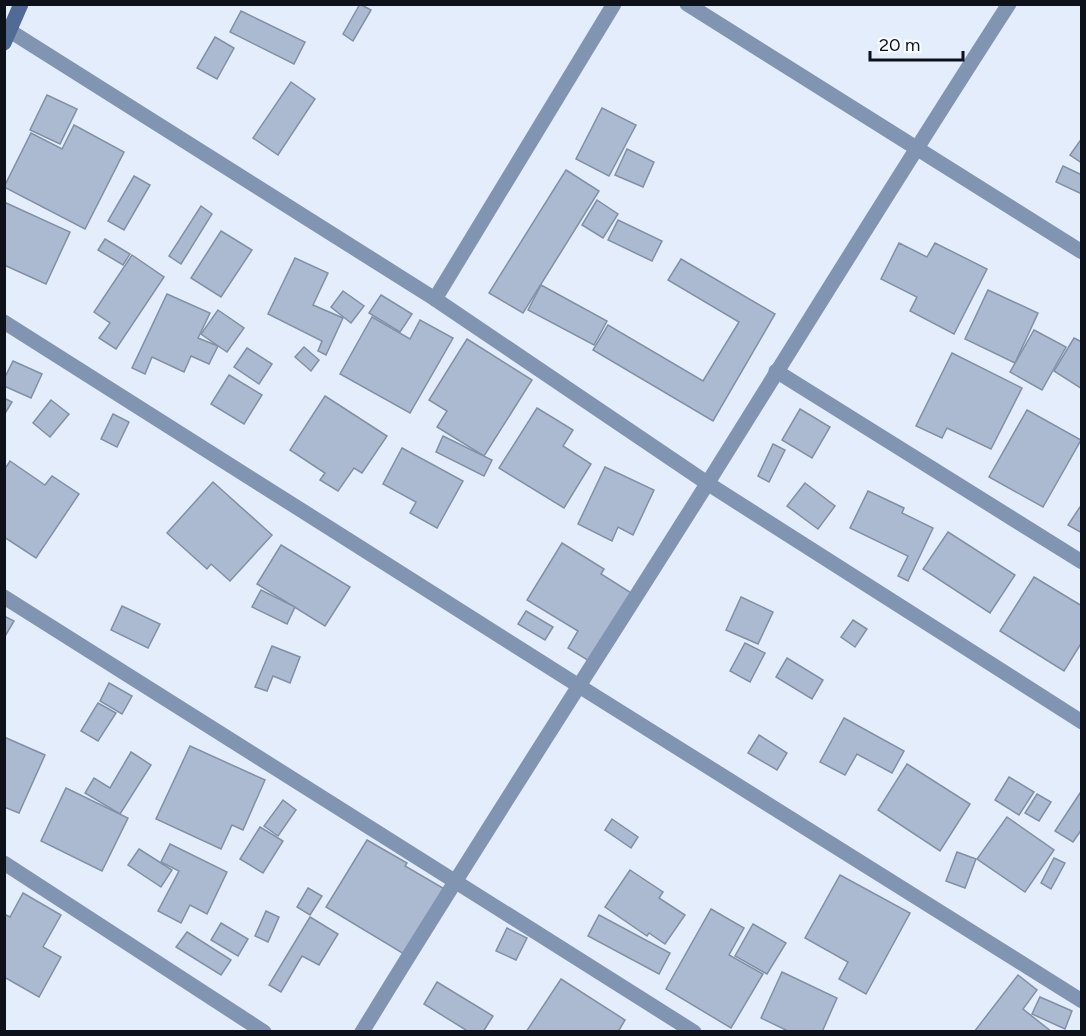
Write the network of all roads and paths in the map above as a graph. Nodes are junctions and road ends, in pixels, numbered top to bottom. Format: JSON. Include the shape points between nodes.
{"nodes":[{"id":1,"x":21,"y":4,"type":"edge"},
{"id":2,"x":614,"y":4,"type":"edge"},
{"id":3,"x":687,"y":4,"type":"edge"},
{"id":4,"x":1009,"y":4,"type":"edge"},
{"id":5,"x":7,"y":37,"type":"edge"},
{"id":6,"x":916,"y":147,"type":"junction"},
{"id":7,"x":1082,"y":252,"type":"edge"},
{"id":8,"x":435,"y":299,"type":"junction"},
{"id":9,"x":4,"y":322,"type":"edge"},
{"id":10,"x":776,"y":371,"type":"junction"},
{"id":11,"x":707,"y":483,"type":"junction"},
{"id":12,"x":1082,"y":562,"type":"edge"},
{"id":13,"x":4,"y":597,"type":"edge"},
{"id":14,"x":579,"y":686,"type":"junction"},
{"id":15,"x":1082,"y":722,"type":"edge"},
{"id":16,"x":4,"y":863,"type":"edge"},
{"id":17,"x":455,"y":880,"type":"junction"},
{"id":18,"x":1082,"y":1001,"type":"edge"},
{"id":19,"x":264,"y":1032,"type":"edge"},
{"id":20,"x":362,"y":1032,"type":"edge"},
{"id":21,"x":694,"y":1032,"type":"edge"}],
"edges":[{"from":1,"to":5,"type":"street"},
{"from":2,"to":8,"type":"street"},
{"from":3,"to":6,"type":"street"},
{"from":4,"to":6,"type":"street"},
{"from":5,"to":8,"type":"street"},
{"from":6,"to":7,"type":"street"},
{"from":6,"to":10,"type":"street"},
{"from":8,"to":11,"type":"street"},
{"from":9,"to":14,"type":"street"},
{"from":10,"to":11,"type":"street"},
{"from":10,"to":12,"type":"street"},
{"from":11,"to":14,"type":"street"},
{"from":11,"to":15,"type":"street"},
{"from":13,"to":17,"type":"street"},
{"from":14,"to":17,"type":"street"},
{"from":14,"to":18,"type":"street"},
{"from":16,"to":19,"type":"street"},
{"from":17,"to":20,"type":"street"},
{"from":17,"to":21,"type":"street"}]}
